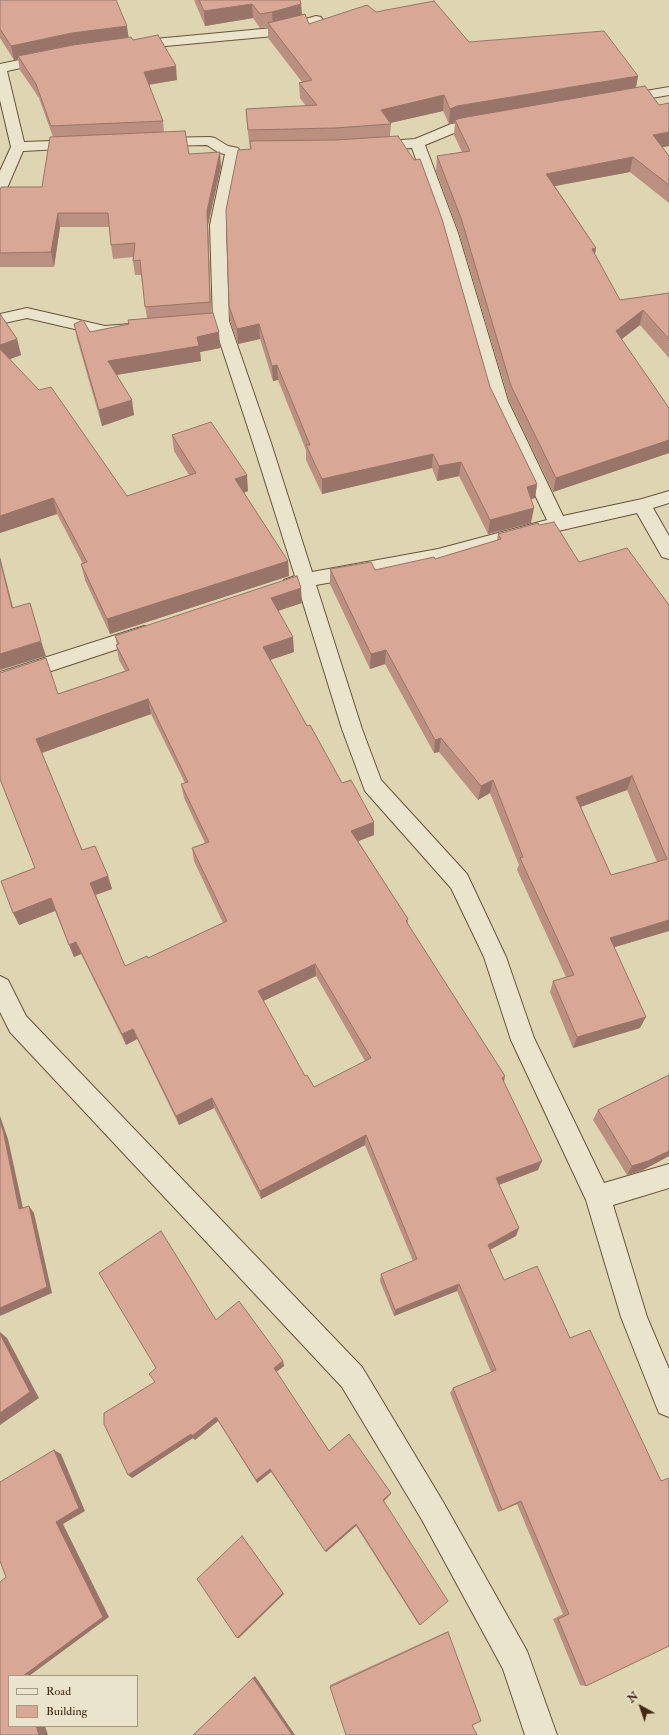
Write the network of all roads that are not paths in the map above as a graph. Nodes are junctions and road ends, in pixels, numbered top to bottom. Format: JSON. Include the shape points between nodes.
{"nodes":[{"id":1,"x":316,"y":20,"type":"edge"},
{"id":2,"x":118,"y":47,"type":"edge"},
{"id":3,"x":60,"y":56,"type":"edge"},
{"id":4,"x":0,"y":69,"type":"edge"},
{"id":5,"x":669,"y":91,"type":"edge"},
{"id":6,"x":606,"y":102,"type":"edge"},
{"id":7,"x":496,"y":120,"type":"edge"},
{"id":8,"x":141,"y":142,"type":"edge"},
{"id":9,"x":417,"y":142,"type":"junction"},
{"id":10,"x":94,"y":144,"type":"edge"},
{"id":11,"x":18,"y":146,"type":"junction"},
{"id":12,"x":358,"y":148,"type":"edge"},
{"id":13,"x":248,"y":150,"type":"edge"},
{"id":14,"x":233,"y":151,"type":"junction"},
{"id":15,"x":0,"y":188,"type":"edge"},
{"id":16,"x":0,"y":318,"type":"edge"},
{"id":17,"x":144,"y":328,"type":"edge"},
{"id":18,"x":669,"y":497,"type":"edge"},
{"id":19,"x":642,"y":505,"type":"junction"},
{"id":20,"x":558,"y":524,"type":"junction"},
{"id":21,"x":669,"y":552,"type":"edge"},
{"id":22,"x":305,"y":580,"type":"junction"},
{"id":23,"x":275,"y":590,"type":"edge"},
{"id":24,"x":164,"y":626,"type":"edge"},
{"id":25,"x":0,"y":680,"type":"edge"},
{"id":26,"x":0,"y":987,"type":"edge"},
{"id":27,"x":669,"y":1176,"type":"edge"},
{"id":28,"x":598,"y":1197,"type":"junction"},
{"id":29,"x":669,"y":1403,"type":"edge"},
{"id":30,"x":541,"y":1735,"type":"edge"}],
"edges":[{"from":1,"to":2,"type":"street","via":[[274,32]]},
{"from":3,"to":4,"type":"street"},
{"from":4,"to":11,"type":"street"},
{"from":5,"to":6,"type":"street"},
{"from":7,"to":9,"type":"street","via":[[456,127]]},
{"from":8,"to":14,"type":"street","via":[[210,141],[224,150]]},
{"from":9,"to":12,"type":"street"},
{"from":9,"to":20,"type":"street","via":[[450,233],[499,401]]},
{"from":10,"to":11,"type":"street"},
{"from":11,"to":15,"type":"street"},
{"from":13,"to":14,"type":"street"},
{"from":14,"to":22,"type":"street","via":[[218,225],[213,322],[262,443]]},
{"from":16,"to":17,"type":"street","via":[[27,313],[105,331]]},
{"from":18,"to":19,"type":"street"},
{"from":19,"to":20,"type":"street"},
{"from":19,"to":21,"type":"street"},
{"from":20,"to":22,"type":"street","via":[[438,556]]},
{"from":22,"to":23,"type":"street"},
{"from":22,"to":28,"type":"street","via":[[372,785],[459,881],[495,958],[523,1040]]},
{"from":24,"to":25,"type":"street"},
{"from":26,"to":30,"type":"street","via":[[18,1024],[352,1377],[432,1510],[516,1662]]},
{"from":27,"to":28,"type":"street"},
{"from":28,"to":29,"type":"street","via":[[634,1317]]}]}
